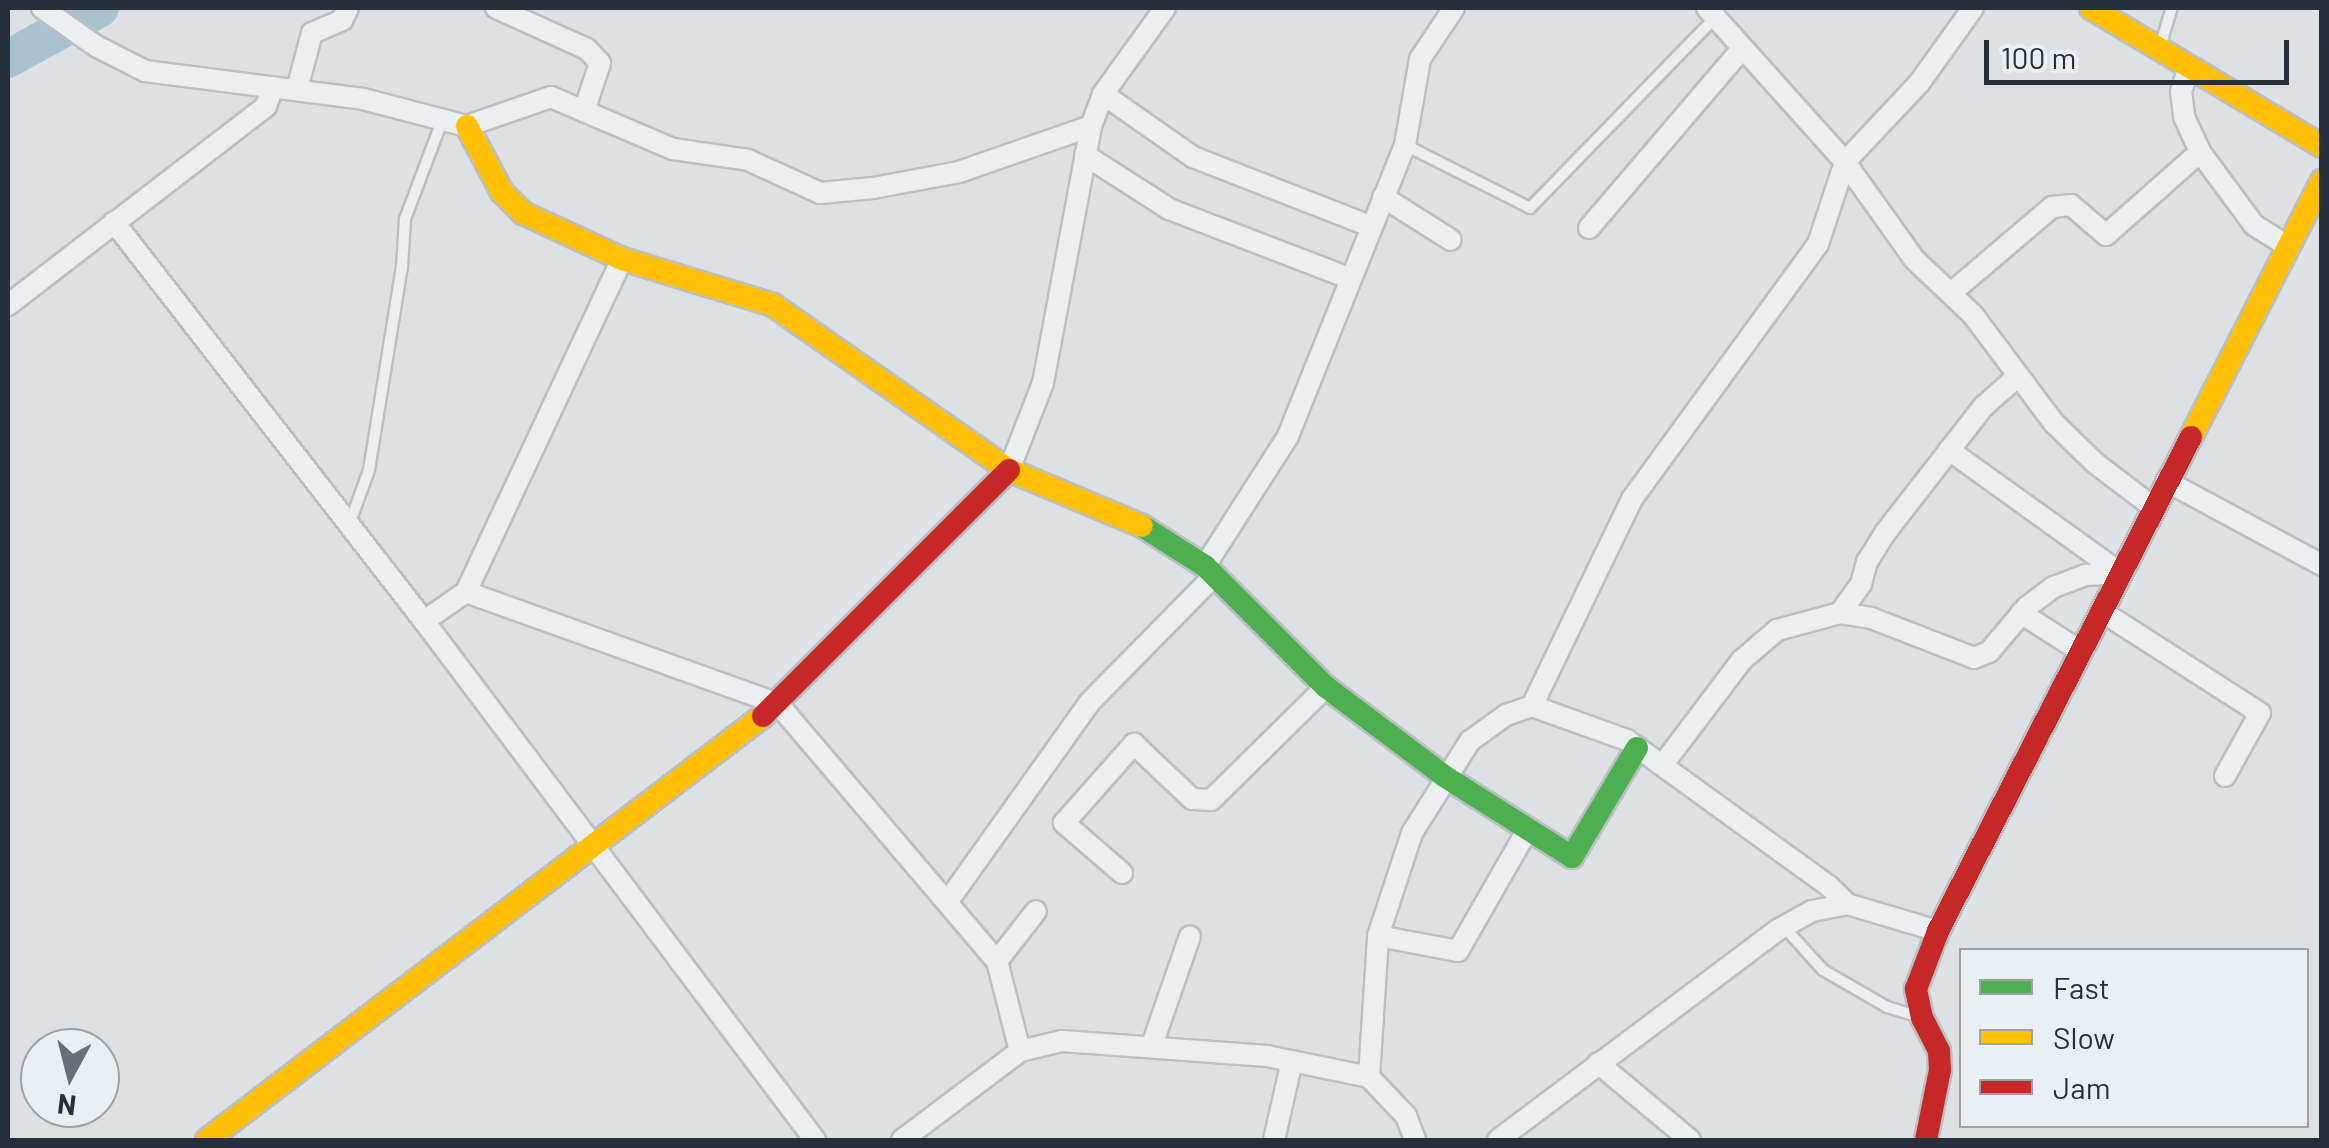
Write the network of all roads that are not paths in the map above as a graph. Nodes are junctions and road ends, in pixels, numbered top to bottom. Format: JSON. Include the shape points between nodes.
{"nodes":[{"id":1,"x":43,"y":8,"type":"edge"},
{"id":2,"x":348,"y":8,"type":"edge"},
{"id":3,"x":496,"y":8,"type":"edge"},
{"id":4,"x":1165,"y":8,"type":"edge"},
{"id":5,"x":1454,"y":8,"type":"edge"},
{"id":6,"x":1973,"y":8,"type":"edge"},
{"id":7,"x":2091,"y":8,"type":"edge"},
{"id":8,"x":2172,"y":8,"type":"edge"},
{"id":9,"x":1711,"y":13,"type":"edge"},
{"id":10,"x":2159,"y":48,"type":"junction"},
{"id":11,"x":1742,"y":50,"type":"junction"},
{"id":12,"x":2189,"y":67,"type":"junction"},
{"id":13,"x":273,"y":87,"type":"junction"},
{"id":14,"x":298,"y":89,"type":"junction"},
{"id":15,"x":1103,"y":94,"type":"junction"},
{"id":16,"x":584,"y":111,"type":"junction"},
{"id":17,"x":442,"y":121,"type":"junction"},
{"id":18,"x":467,"y":126,"type":"junction"},
{"id":19,"x":1091,"y":126,"type":"junction"},
{"id":20,"x":1405,"y":146,"type":"junction"},
{"id":21,"x":2322,"y":146,"type":"edge"},
{"id":22,"x":2200,"y":152,"type":"junction"},
{"id":23,"x":1085,"y":155,"type":"junction"},
{"id":24,"x":1845,"y":162,"type":"junction"},
{"id":25,"x":2322,"y":181,"type":"edge"},
{"id":26,"x":1383,"y":197,"type":"junction"},
{"id":27,"x":114,"y":222,"type":"junction"},
{"id":28,"x":1370,"y":226,"type":"junction"},
{"id":29,"x":1589,"y":228,"type":"dead end"},
{"id":30,"x":1451,"y":240,"type":"dead end"},
{"id":31,"x":2288,"y":246,"type":"junction"},
{"id":32,"x":622,"y":259,"type":"junction"},
{"id":33,"x":1350,"y":278,"type":"junction"},
{"id":34,"x":1951,"y":293,"type":"junction"},
{"id":35,"x":8,"y":306,"type":"edge"},
{"id":36,"x":2018,"y":376,"type":"junction"},
{"id":37,"x":1950,"y":450,"type":"junction"},
{"id":38,"x":1010,"y":470,"type":"junction"},
{"id":39,"x":2166,"y":481,"type":"junction"},
{"id":40,"x":2154,"y":507,"type":"junction"},
{"id":41,"x":349,"y":525,"type":"junction"},
{"id":42,"x":2322,"y":564,"type":"edge"},
{"id":43,"x":1208,"y":572,"type":"junction"},
{"id":44,"x":2120,"y":573,"type":"junction"},
{"id":45,"x":466,"y":592,"type":"junction"},
{"id":46,"x":2101,"y":610,"type":"junction"},
{"id":47,"x":1840,"y":613,"type":"junction"},
{"id":48,"x":2020,"y":613,"type":"junction"},
{"id":49,"x":424,"y":621,"type":"junction"},
{"id":50,"x":2080,"y":651,"type":"junction"},
{"id":51,"x":1326,"y":687,"type":"junction"},
{"id":52,"x":778,"y":704,"type":"junction"},
{"id":53,"x":1532,"y":706,"type":"junction"},
{"id":54,"x":1637,"y":748,"type":"junction"},
{"id":55,"x":1664,"y":763,"type":"junction"},
{"id":56,"x":1444,"y":776,"type":"junction"},
{"id":57,"x":2225,"y":776,"type":"dead end"},
{"id":58,"x":1528,"y":830,"type":"junction"},
{"id":59,"x":592,"y":843,"type":"junction"},
{"id":60,"x":1122,"y":872,"type":"dead end"},
{"id":61,"x":948,"y":901,"type":"junction"},
{"id":62,"x":1847,"y":904,"type":"junction"},
{"id":63,"x":1036,"y":911,"type":"dead end"},
{"id":64,"x":1784,"y":927,"type":"junction"},
{"id":65,"x":1938,"y":931,"type":"junction"},
{"id":66,"x":1190,"y":936,"type":"dead end"},
{"id":67,"x":1378,"y":936,"type":"junction"},
{"id":68,"x":997,"y":962,"type":"junction"},
{"id":69,"x":1922,"y":1018,"type":"junction"},
{"id":70,"x":1152,"y":1045,"type":"junction"},
{"id":71,"x":1020,"y":1051,"type":"junction"},
{"id":72,"x":1292,"y":1061,"type":"junction"},
{"id":73,"x":1598,"y":1063,"type":"junction"},
{"id":74,"x":1369,"y":1076,"type":"junction"},
{"id":75,"x":1683,"y":1138,"type":"edge"},
{"id":76,"x":207,"y":1140,"type":"edge"},
{"id":77,"x":815,"y":1140,"type":"edge"},
{"id":78,"x":902,"y":1140,"type":"edge"},
{"id":79,"x":1274,"y":1140,"type":"edge"},
{"id":80,"x":1416,"y":1140,"type":"edge"},
{"id":81,"x":1498,"y":1140,"type":"edge"},
{"id":82,"x":1926,"y":1140,"type":"edge"}],
"edges":[{"from":1,"to":13,"type":"street","via":[[145,71]]},
{"from":2,"to":14,"type":"street","via":[[342,20],[312,33]]},
{"from":3,"to":16,"type":"street","via":[[587,49],[600,62]]},
{"from":4,"to":15,"type":"street"},
{"from":5,"to":20,"type":"street","via":[[1420,59]]},
{"from":6,"to":24,"type":"street","via":[[1920,82]]},
{"from":7,"to":10,"type":"main road"},
{"from":8,"to":10,"type":"lane"},
{"from":9,"to":11,"type":"street"},
{"from":9,"to":20,"type":"lane","via":[[1530,208]]},
{"from":10,"to":12,"type":"main road"},
{"from":11,"to":24,"type":"street"},
{"from":11,"to":29,"type":"street"},
{"from":12,"to":21,"type":"main road"},
{"from":12,"to":22,"type":"street","via":[[2181,91],[2184,117]]},
{"from":13,"to":14,"type":"street"},
{"from":13,"to":27,"type":"street","via":[[266,106]]},
{"from":14,"to":17,"type":"street"},
{"from":15,"to":19,"type":"street"},
{"from":15,"to":28,"type":"street","via":[[1193,156]]},
{"from":16,"to":18,"type":"street","via":[[552,97]]},
{"from":16,"to":19,"type":"street","via":[[673,149],[748,160],[820,192],[960,172]]},
{"from":17,"to":18,"type":"street"},
{"from":17,"to":41,"type":"lane","via":[[406,219],[368,470]]},
{"from":18,"to":32,"type":"main road","via":[[502,192],[523,214]]},
{"from":19,"to":23,"type":"street"},
{"from":20,"to":26,"type":"street"},
{"from":22,"to":31,"type":"street","via":[[2254,226]]},
{"from":22,"to":34,"type":"street","via":[[2106,235],[2072,205],[2052,207]]},
{"from":23,"to":33,"type":"street","via":[[1170,209]]},
{"from":23,"to":38,"type":"street","via":[[1043,383]]},
{"from":24,"to":34,"type":"street","via":[[1915,260]]},
{"from":24,"to":53,"type":"street","via":[[1818,244],[1632,499]]},
{"from":25,"to":31,"type":"main road"},
{"from":26,"to":28,"type":"street"},
{"from":26,"to":30,"type":"street"},
{"from":27,"to":35,"type":"street"},
{"from":27,"to":41,"type":"street"},
{"from":28,"to":33,"type":"street"},
{"from":31,"to":39,"type":"main road"},
{"from":32,"to":38,"type":"main road","via":[[773,305]]},
{"from":32,"to":45,"type":"street"},
{"from":33,"to":43,"type":"street","via":[[1288,436]]},
{"from":34,"to":36,"type":"street"},
{"from":36,"to":37,"type":"street"},
{"from":36,"to":40,"type":"street","via":[[2053,422]]},
{"from":37,"to":44,"type":"street"},
{"from":37,"to":47,"type":"street","via":[[1885,533]]},
{"from":38,"to":43,"type":"main road","via":[[1129,518]]},
{"from":38,"to":52,"type":"main road"},
{"from":39,"to":40,"type":"main road"},
{"from":39,"to":42,"type":"street"},
{"from":40,"to":44,"type":"main road"},
{"from":41,"to":49,"type":"street"},
{"from":43,"to":51,"type":"main road"},
{"from":43,"to":61,"type":"street","via":[[1088,703]]},
{"from":44,"to":46,"type":"main road"},
{"from":44,"to":48,"type":"street","via":[[2086,575],[2054,587]]},
{"from":45,"to":49,"type":"street"},
{"from":45,"to":52,"type":"street"},
{"from":46,"to":50,"type":"main road"},
{"from":46,"to":57,"type":"street","via":[[2260,714]]},
{"from":47,"to":48,"type":"street","via":[[1871,618],[1974,658],[1989,652]]},
{"from":47,"to":55,"type":"street","via":[[1777,630],[1757,644]]},
{"from":48,"to":50,"type":"street"},
{"from":49,"to":59,"type":"street"},
{"from":50,"to":65,"type":"main road"},
{"from":51,"to":56,"type":"main road"},
{"from":51,"to":60,"type":"street","via":[[1211,800],[1192,800],[1134,744],[1064,824]]},
{"from":52,"to":59,"type":"main road"},
{"from":52,"to":61,"type":"street"},
{"from":53,"to":54,"type":"street","via":[[1600,727]]},
{"from":53,"to":56,"type":"street","via":[[1470,741]]},
{"from":54,"to":55,"type":"street"},
{"from":54,"to":58,"type":"main road","via":[[1572,857]]},
{"from":55,"to":62,"type":"street"},
{"from":56,"to":58,"type":"main road"},
{"from":56,"to":67,"type":"street","via":[[1412,832]]},
{"from":58,"to":67,"type":"street","via":[[1458,952]]},
{"from":59,"to":76,"type":"main road"},
{"from":59,"to":77,"type":"street"},
{"from":61,"to":68,"type":"street"},
{"from":62,"to":64,"type":"street","via":[[1812,911]]},
{"from":62,"to":65,"type":"street"},
{"from":63,"to":68,"type":"street"},
{"from":64,"to":69,"type":"lane","via":[[1823,970],[1887,1007]]},
{"from":64,"to":73,"type":"street"},
{"from":65,"to":69,"type":"main road","via":[[1916,990]]},
{"from":66,"to":70,"type":"street"},
{"from":67,"to":74,"type":"street"},
{"from":68,"to":71,"type":"street"},
{"from":69,"to":82,"type":"main road","via":[[1939,1051],[1940,1070]]},
{"from":70,"to":71,"type":"street","via":[[1062,1042]]},
{"from":70,"to":72,"type":"street"},
{"from":71,"to":78,"type":"street"},
{"from":72,"to":74,"type":"street"},
{"from":72,"to":79,"type":"street"},
{"from":73,"to":75,"type":"street"},
{"from":73,"to":81,"type":"street"},
{"from":74,"to":80,"type":"street","via":[[1406,1116]]}]}
